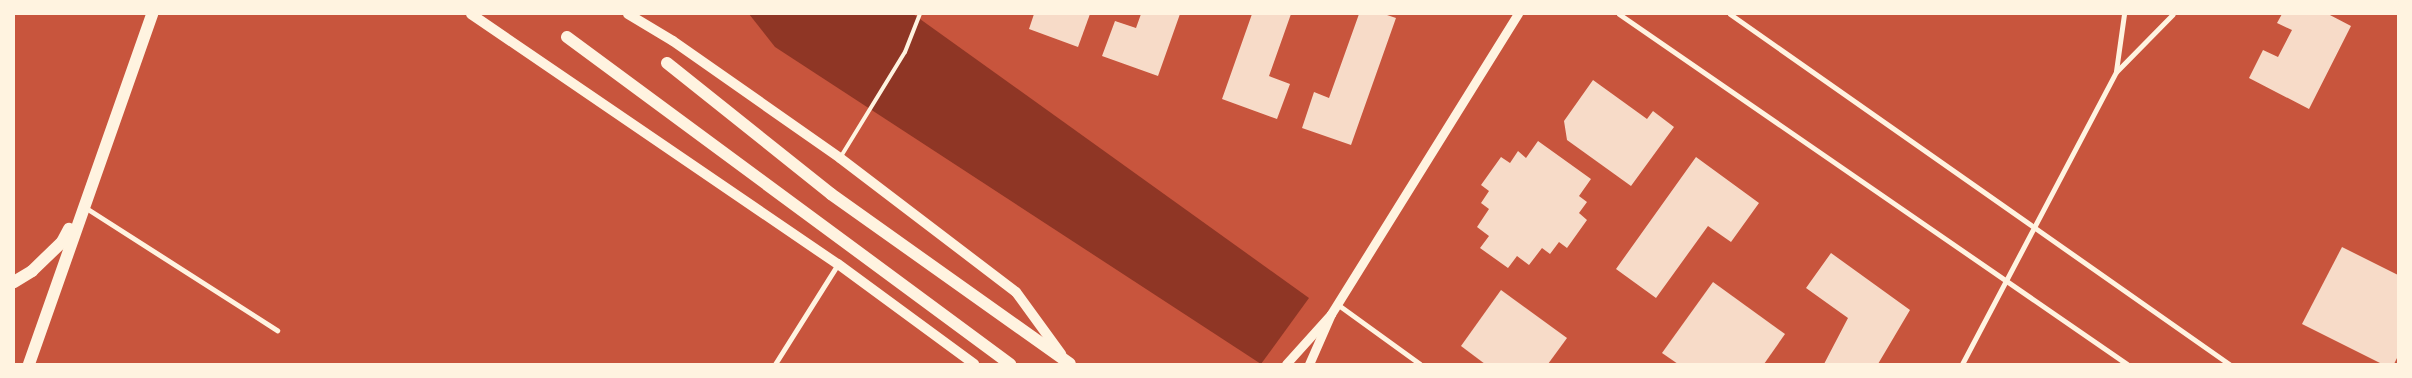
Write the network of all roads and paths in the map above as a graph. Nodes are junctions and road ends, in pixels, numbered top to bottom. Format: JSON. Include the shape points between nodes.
{"nodes":[{"id":1,"x":152,"y":14,"type":"edge"},
{"id":2,"x":471,"y":14,"type":"edge"},
{"id":3,"x":628,"y":14,"type":"edge"},
{"id":4,"x":920,"y":14,"type":"edge"},
{"id":5,"x":1518,"y":14,"type":"edge"},
{"id":6,"x":1619,"y":14,"type":"edge"},
{"id":7,"x":1730,"y":14,"type":"edge"},
{"id":8,"x":2124,"y":14,"type":"edge"},
{"id":9,"x":2173,"y":14,"type":"edge"},
{"id":10,"x":567,"y":37,"type":"dead end"},
{"id":11,"x":668,"y":63,"type":"dead end"},
{"id":12,"x":2116,"y":72,"type":"junction"},
{"id":13,"x":840,"y":158,"type":"junction"},
{"id":14,"x":83,"y":206,"type":"junction"},
{"id":15,"x":2034,"y":227,"type":"junction"},
{"id":16,"x":838,"y":264,"type":"junction"},
{"id":17,"x":2006,"y":281,"type":"junction"},
{"id":18,"x":14,"y":282,"type":"edge"},
{"id":19,"x":1337,"y":304,"type":"junction"},
{"id":20,"x":1331,"y":314,"type":"junction"},
{"id":21,"x":278,"y":330,"type":"dead end"},
{"id":22,"x":1068,"y":363,"type":"edge"},
{"id":23,"x":29,"y":364,"type":"edge"},
{"id":24,"x":775,"y":364,"type":"edge"},
{"id":25,"x":974,"y":364,"type":"edge"},
{"id":26,"x":1010,"y":364,"type":"edge"},
{"id":27,"x":1286,"y":364,"type":"edge"},
{"id":28,"x":1309,"y":364,"type":"edge"},
{"id":29,"x":1420,"y":364,"type":"edge"},
{"id":30,"x":1962,"y":364,"type":"edge"},
{"id":31,"x":2127,"y":364,"type":"edge"},
{"id":32,"x":2230,"y":364,"type":"edge"}],
"edges":[{"from":1,"to":14,"type":"main road"},
{"from":2,"to":16,"type":"main road"},
{"from":3,"to":13,"type":"main road","via":[[673,41]]},
{"from":4,"to":13,"type":"lane","via":[[905,52]]},
{"from":5,"to":19,"type":"street"},
{"from":6,"to":17,"type":"street"},
{"from":7,"to":15,"type":"street"},
{"from":8,"to":12,"type":"street"},
{"from":9,"to":12,"type":"street"},
{"from":10,"to":26,"type":"main road"},
{"from":11,"to":22,"type":"main road","via":[[831,194]]},
{"from":12,"to":15,"type":"street"},
{"from":13,"to":22,"type":"main road","via":[[1016,292]]},
{"from":14,"to":18,"type":"main road","via":[[62,242],[32,271]]},
{"from":14,"to":21,"type":"street"},
{"from":14,"to":23,"type":"main road"},
{"from":15,"to":17,"type":"street"},
{"from":15,"to":32,"type":"street"},
{"from":16,"to":24,"type":"street"},
{"from":16,"to":25,"type":"main road"},
{"from":17,"to":30,"type":"street"},
{"from":17,"to":31,"type":"street"},
{"from":19,"to":20,"type":"street"},
{"from":19,"to":29,"type":"street"},
{"from":20,"to":27,"type":"street"},
{"from":20,"to":28,"type":"street"}]}
